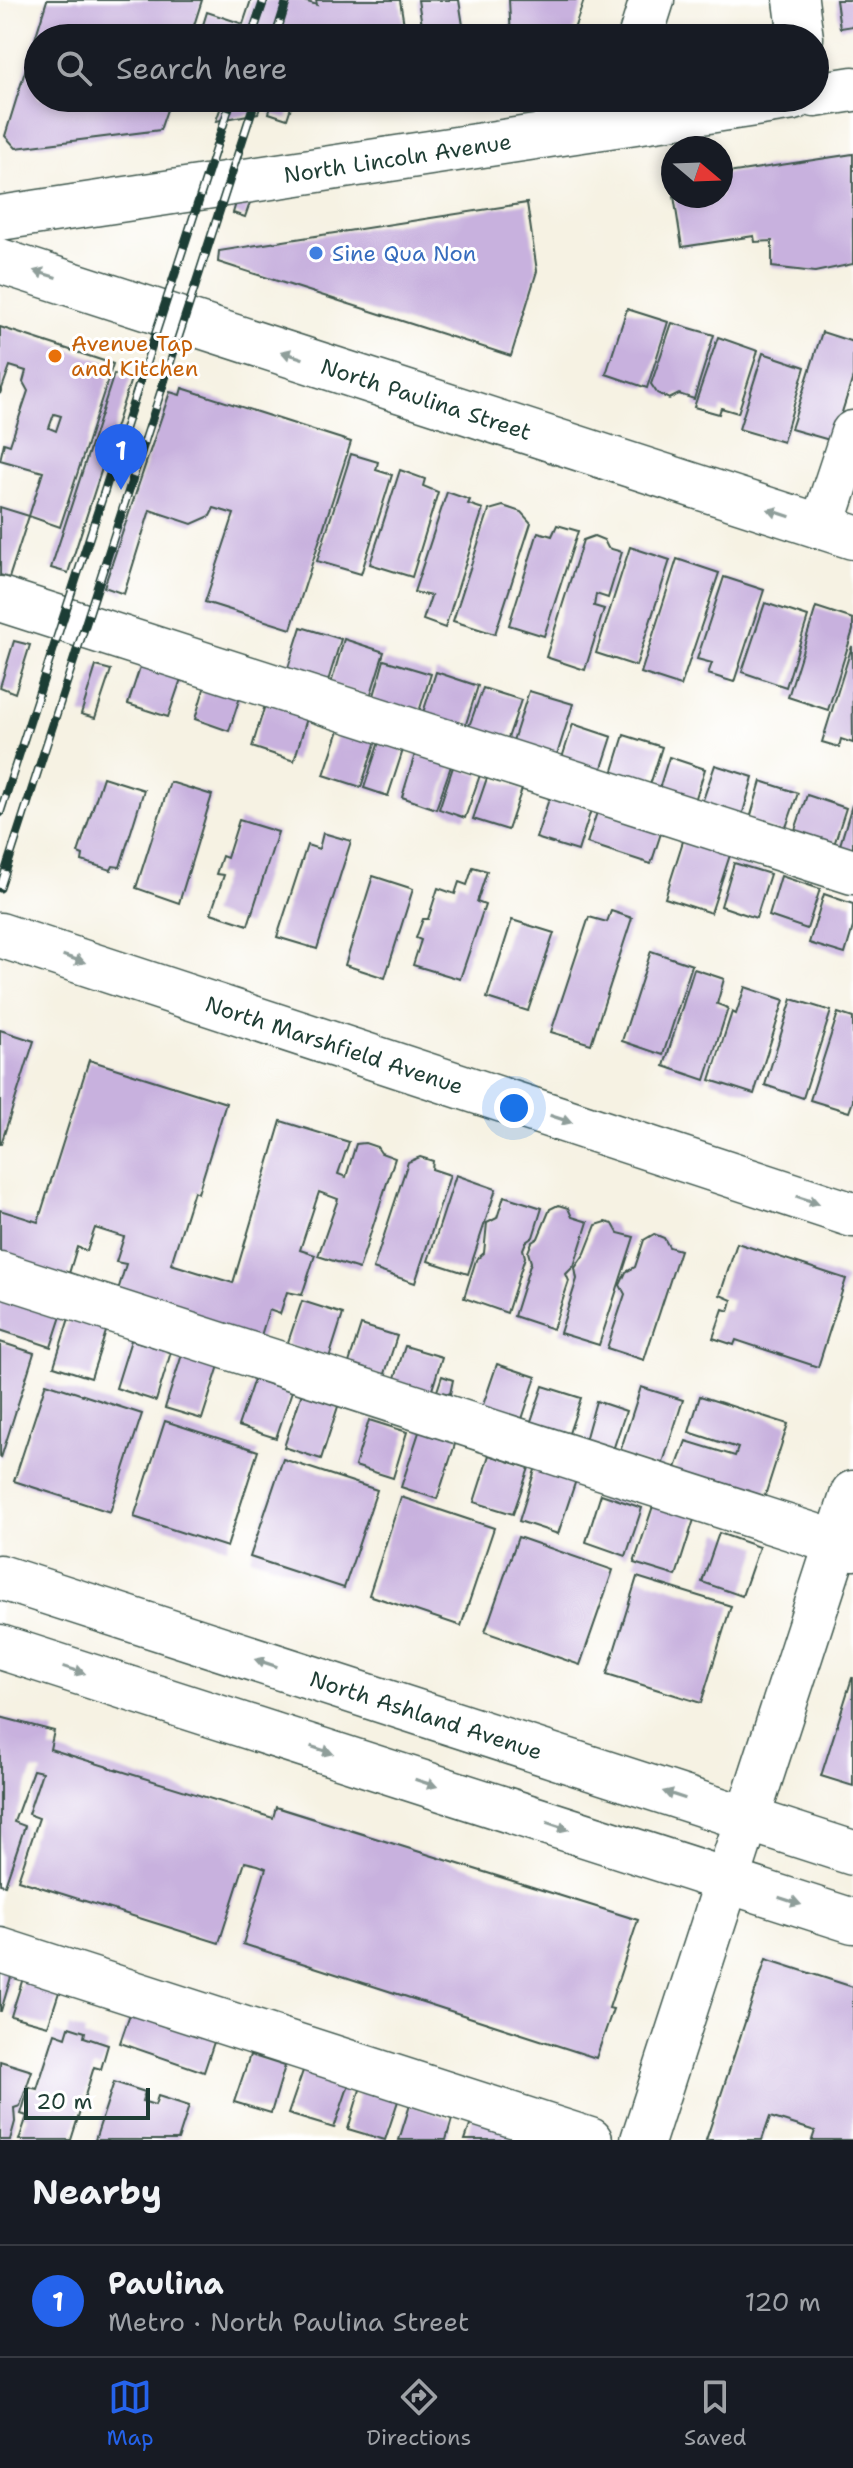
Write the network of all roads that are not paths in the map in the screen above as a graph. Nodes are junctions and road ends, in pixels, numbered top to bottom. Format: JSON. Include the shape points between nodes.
{"nodes":[{"id":1,"x":652,"y":0,"type":"edge"},
{"id":2,"x":796,"y":0,"type":"edge"},
{"id":3,"x":644,"y":24,"type":"edge"},
{"id":4,"x":799,"y":24,"type":"edge"},
{"id":5,"x":853,"y":89,"type":"edge"},
{"id":6,"x":829,"y":93,"type":"edge"},
{"id":7,"x":616,"y":112,"type":"edge"},
{"id":8,"x":0,"y":218,"type":"edge"},
{"id":9,"x":0,"y":261,"type":"edge"},
{"id":10,"x":853,"y":433,"type":"edge"},
{"id":11,"x":838,"y":532,"type":"edge"},
{"id":12,"x":0,"y":599,"type":"edge"},
{"id":13,"x":853,"y":872,"type":"edge"},
{"id":14,"x":0,"y":935,"type":"edge"},
{"id":15,"x":853,"y":1215,"type":"edge"},
{"id":16,"x":0,"y":1274,"type":"edge"},
{"id":17,"x":853,"y":1493,"type":"edge"},
{"id":18,"x":845,"y":1546,"type":"edge"},
{"id":19,"x":0,"y":1577,"type":"edge"},
{"id":20,"x":0,"y":1647,"type":"edge"},
{"id":21,"x":748,"y":1819,"type":"junction"},
{"id":22,"x":853,"y":1853,"type":"edge"},
{"id":23,"x":727,"y":1881,"type":"junction"},
{"id":24,"x":853,"y":1921,"type":"edge"},
{"id":25,"x":0,"y":1950,"type":"edge"},
{"id":26,"x":590,"y":2140,"type":"edge"},
{"id":27,"x":643,"y":2140,"type":"edge"}],
"edges":[{"from":1,"to":3,"type":"main road"},
{"from":2,"to":4,"type":"main road"},
{"from":5,"to":6,"type":"main road"},
{"from":7,"to":8,"type":"main road","name":"North Lincoln Avenue"},
{"from":11,"to":9,"type":"main road","name":"North Paulina Street","one_way":true},
{"from":10,"to":11,"type":"main road"},
{"from":12,"to":13,"type":"main road"},
{"from":14,"to":15,"type":"main road","name":"North Marshfield Avenue","one_way":true},
{"from":16,"to":18,"type":"main road"},
{"from":17,"to":18,"type":"main road"},
{"from":18,"to":21,"type":"main road"},
{"from":21,"to":19,"type":"main road","name":"North Ashland Avenue","one_way":true},
{"from":20,"to":23,"type":"main road","one_way":true},
{"from":21,"to":22,"type":"main road","name":"North Ashland Avenue"},
{"from":21,"to":23,"type":"main road"},
{"from":23,"to":24,"type":"main road","one_way":true},
{"from":23,"to":27,"type":"main road"},
{"from":25,"to":26,"type":"main road"}]}
